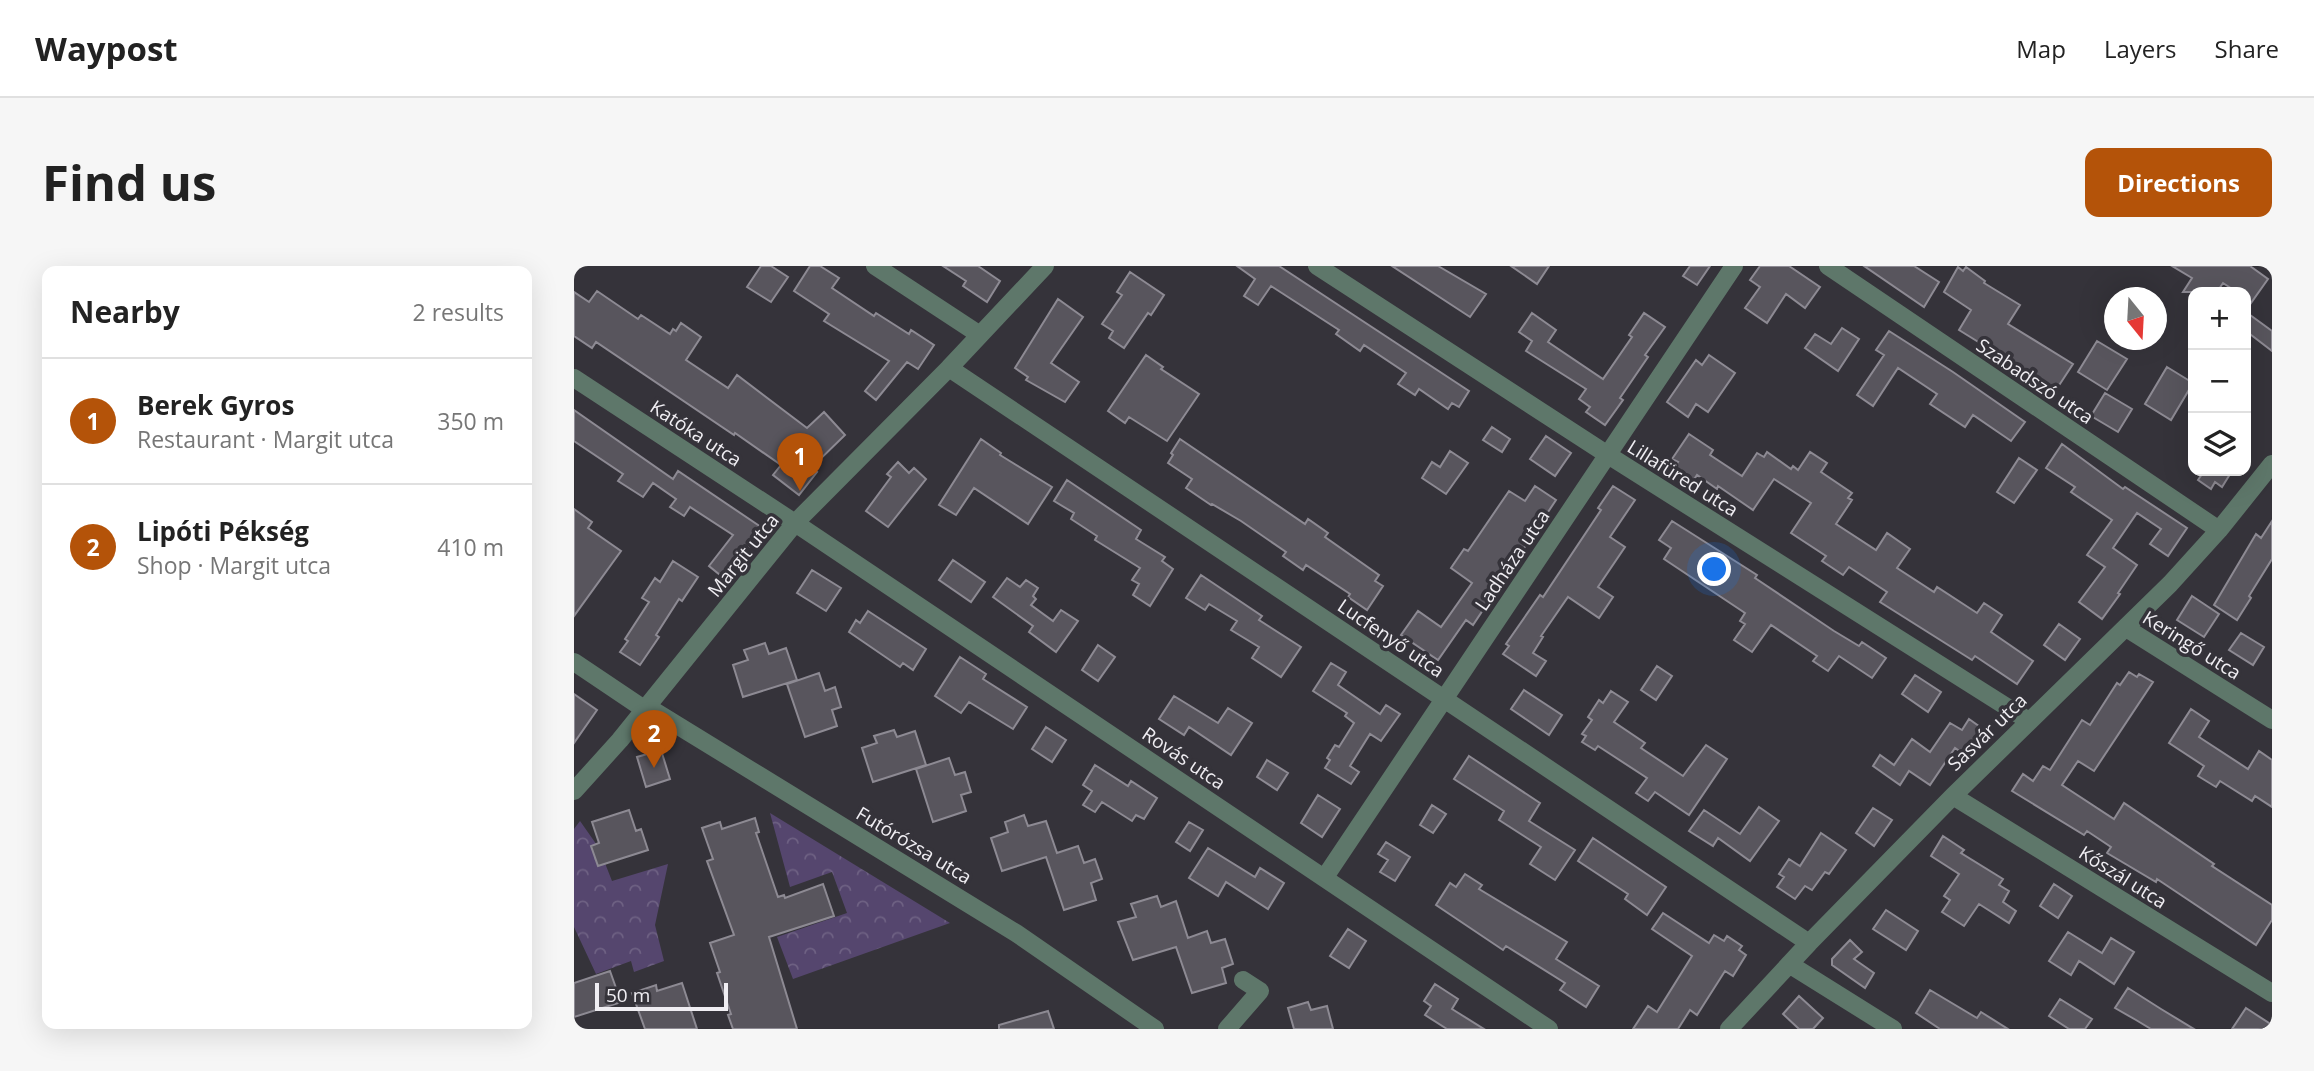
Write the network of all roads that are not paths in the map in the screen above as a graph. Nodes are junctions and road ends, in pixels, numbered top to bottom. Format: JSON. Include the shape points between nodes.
{"nodes":[{"id":1,"x":875,"y":266,"type":"edge"},
{"id":2,"x":1045,"y":266,"type":"edge"},
{"id":3,"x":1317,"y":266,"type":"edge"},
{"id":4,"x":1734,"y":266,"type":"edge"},
{"id":5,"x":1828,"y":266,"type":"edge"},
{"id":6,"x":980,"y":335,"type":"junction"},
{"id":7,"x":949,"y":368,"type":"junction"},
{"id":8,"x":574,"y":378,"type":"edge"},
{"id":9,"x":1608,"y":455,"type":"junction"},
{"id":10,"x":2272,"y":464,"type":"edge"},
{"id":11,"x":795,"y":523,"type":"junction"},
{"id":12,"x":2219,"y":530,"type":"junction"},
{"id":13,"x":2126,"y":628,"type":"junction"},
{"id":14,"x":574,"y":662,"type":"edge"},
{"id":15,"x":1444,"y":699,"type":"junction"},
{"id":16,"x":645,"y":707,"type":"junction"},
{"id":17,"x":2029,"y":720,"type":"junction"},
{"id":18,"x":2272,"y":720,"type":"edge"},
{"id":19,"x":574,"y":791,"type":"edge"},
{"id":20,"x":1953,"y":796,"type":"junction"},
{"id":21,"x":1325,"y":877,"type":"junction"},
{"id":22,"x":1810,"y":943,"type":"junction"},
{"id":23,"x":1789,"y":964,"type":"junction"},
{"id":24,"x":1243,"y":980,"type":"dead end"},
{"id":25,"x":2272,"y":993,"type":"edge"},
{"id":26,"x":1155,"y":1029,"type":"edge"},
{"id":27,"x":1227,"y":1029,"type":"edge"},
{"id":28,"x":1549,"y":1029,"type":"edge"},
{"id":29,"x":1729,"y":1029,"type":"edge"},
{"id":30,"x":1893,"y":1029,"type":"edge"}],
"edges":[{"from":1,"to":6,"type":"street"},
{"from":2,"to":6,"type":"street","name":"Margit utca"},
{"from":3,"to":9,"type":"street","name":"Lillafüred utca"},
{"from":4,"to":9,"type":"street","name":"Ladháza utca"},
{"from":5,"to":12,"type":"street","name":"Szabadszó utca"},
{"from":6,"to":7,"type":"street","name":"Margit utca"},
{"from":7,"to":11,"type":"street","name":"Margit utca"},
{"from":7,"to":15,"type":"street","name":"Lucfenyő utca"},
{"from":8,"to":11,"type":"street","name":"Katóka utca"},
{"from":9,"to":15,"type":"street","name":"Ladháza utca"},
{"from":9,"to":17,"type":"street","name":"Lillafüred utca"},
{"from":10,"to":12,"type":"street","name":"Sasvár utca"},
{"from":11,"to":16,"type":"street","name":"Margit utca"},
{"from":11,"to":21,"type":"street","name":"Rovás utca"},
{"from":12,"to":13,"type":"street","name":"Sasvár utca"},
{"from":13,"to":17,"type":"street","name":"Sasvár utca"},
{"from":13,"to":18,"type":"street","name":"Keringő utca"},
{"from":14,"to":16,"type":"street","name":"Futórózsa utca"},
{"from":15,"to":21,"type":"street","name":"Ladháza utca"},
{"from":15,"to":22,"type":"street","name":"Lucfenyő utca"},
{"from":16,"to":19,"type":"street","name":"Margit utca"},
{"from":16,"to":26,"type":"street","name":"Futórózsa utca","via":[[1016,933]]},
{"from":17,"to":20,"type":"street","name":"Sasvár utca"},
{"from":20,"to":22,"type":"street","name":"Sasvár utca"},
{"from":20,"to":25,"type":"street","name":"Kőszál utca"},
{"from":21,"to":28,"type":"street","name":"Rovás utca"},
{"from":22,"to":23,"type":"street","name":"Sasvár utca"},
{"from":23,"to":29,"type":"street","name":"Sasvár utca"},
{"from":23,"to":30,"type":"street"},
{"from":24,"to":27,"type":"street","via":[[1260,991]]}]}
